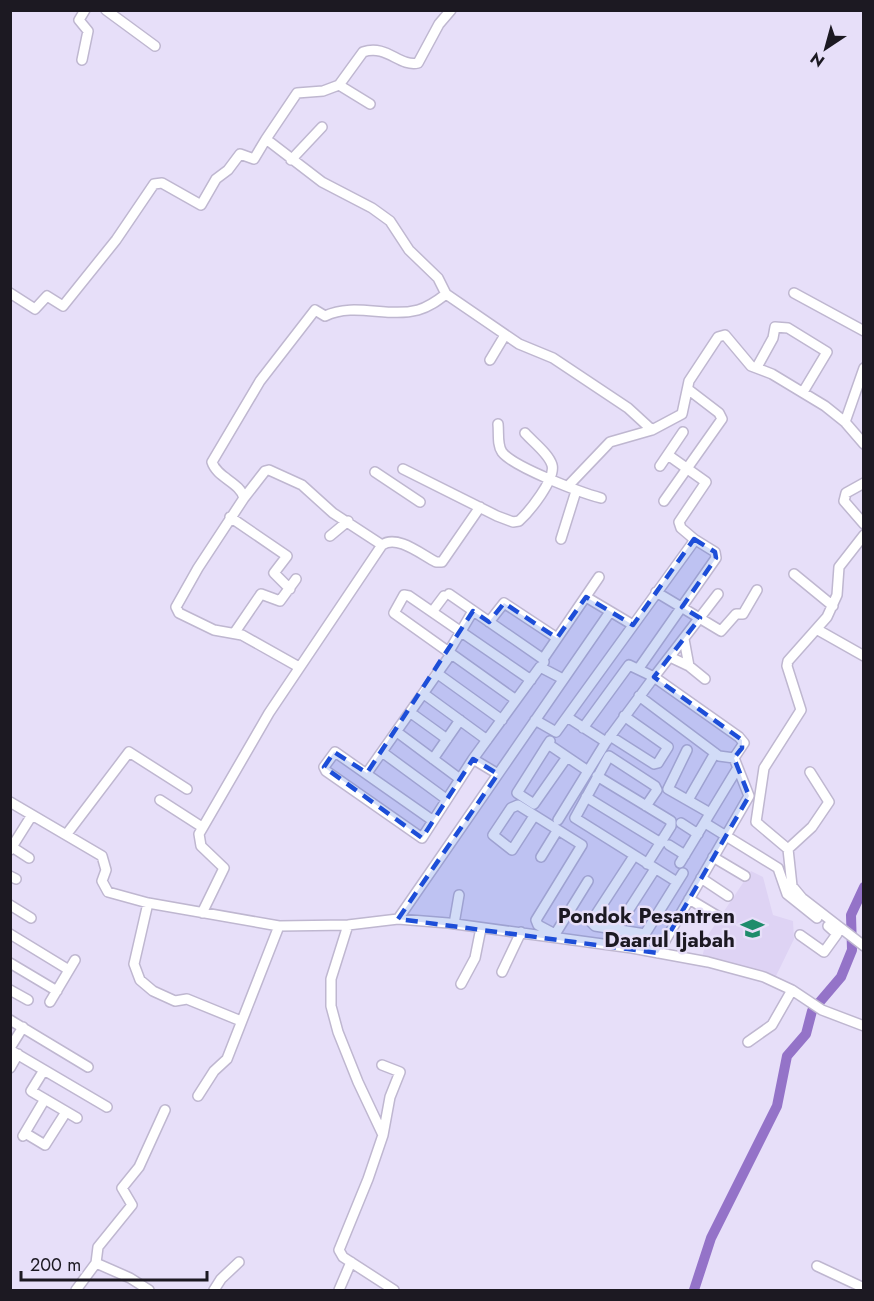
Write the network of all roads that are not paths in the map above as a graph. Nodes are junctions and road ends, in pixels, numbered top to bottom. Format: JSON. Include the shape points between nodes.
{"nodes":[{"id":1,"x":85,"y":10,"type":"edge"},
{"id":2,"x":106,"y":10,"type":"edge"},
{"id":3,"x":451,"y":10,"type":"edge"},
{"id":4,"x":154,"y":46,"type":"dead end"},
{"id":5,"x":82,"y":60,"type":"dead end"},
{"id":6,"x":339,"y":85,"type":"junction"},
{"id":7,"x":370,"y":104,"type":"dead end"},
{"id":8,"x":322,"y":127,"type":"dead end"},
{"id":9,"x":266,"y":140,"type":"junction"},
{"id":10,"x":291,"y":160,"type":"junction"},
{"id":11,"x":10,"y":293,"type":"edge"},
{"id":12,"x":794,"y":293,"type":"dead end"},
{"id":13,"x":446,"y":294,"type":"junction"},
{"id":14,"x":864,"y":331,"type":"edge"},
{"id":15,"x":505,"y":335,"type":"junction"},
{"id":16,"x":490,"y":360,"type":"dead end"},
{"id":17,"x":757,"y":368,"type":"junction"},
{"id":18,"x":864,"y":368,"type":"edge"},
{"id":19,"x":689,"y":390,"type":"dead end"},
{"id":20,"x":803,"y":392,"type":"junction"},
{"id":21,"x":845,"y":422,"type":"junction"},
{"id":22,"x":498,"y":424,"type":"dead end"},
{"id":23,"x":652,"y":430,"type":"junction"},
{"id":24,"x":683,"y":432,"type":"dead end"},
{"id":25,"x":525,"y":433,"type":"dead end"},
{"id":26,"x":864,"y":444,"type":"edge"},
{"id":27,"x":668,"y":455,"type":"junction"},
{"id":28,"x":660,"y":466,"type":"dead end"},
{"id":29,"x":687,"y":468,"type":"junction"},
{"id":30,"x":403,"y":469,"type":"dead end"},
{"id":31,"x":375,"y":472,"type":"dead end"},
{"id":32,"x":414,"y":475,"type":"junction"},
{"id":33,"x":552,"y":478,"type":"junction"},
{"id":34,"x":864,"y":483,"type":"edge"},
{"id":35,"x":572,"y":488,"type":"junction"},
{"id":36,"x":403,"y":490,"type":"junction"},
{"id":37,"x":244,"y":498,"type":"junction"},
{"id":38,"x":601,"y":498,"type":"dead end"},
{"id":39,"x":664,"y":501,"type":"dead end"},
{"id":40,"x":420,"y":502,"type":"dead end"},
{"id":41,"x":480,"y":507,"type":"junction"},
{"id":42,"x":230,"y":517,"type":"junction"},
{"id":43,"x":348,"y":521,"type":"junction"},
{"id":44,"x":864,"y":524,"type":"edge"},
{"id":45,"x":864,"y":535,"type":"edge"},
{"id":46,"x":330,"y":536,"type":"dead end"},
{"id":47,"x":561,"y":539,"type":"dead end"},
{"id":48,"x":694,"y":539,"type":"junction"},
{"id":49,"x":382,"y":545,"type":"junction"},
{"id":50,"x":794,"y":574,"type":"dead end"},
{"id":51,"x":599,"y":577,"type":"dead end"},
{"id":52,"x":296,"y":579,"type":"dead end"},
{"id":53,"x":290,"y":589,"type":"junction"},
{"id":54,"x":757,"y":590,"type":"dead end"},
{"id":55,"x":656,"y":592,"type":"junction"},
{"id":56,"x":718,"y":594,"type":"dead end"},
{"id":57,"x":586,"y":597,"type":"junction"},
{"id":58,"x":833,"y":606,"type":"junction"},
{"id":59,"x":682,"y":607,"type":"junction"},
{"id":60,"x":473,"y":611,"type":"junction"},
{"id":61,"x":432,"y":612,"type":"junction"},
{"id":62,"x":610,"y":612,"type":"junction"},
{"id":63,"x":700,"y":618,"type":"junction"},
{"id":64,"x":489,"y":622,"type":"junction"},
{"id":65,"x":633,"y":625,"type":"junction"},
{"id":66,"x":818,"y":630,"type":"junction"},
{"id":67,"x":236,"y":632,"type":"junction"},
{"id":68,"x":461,"y":632,"type":"junction"},
{"id":69,"x":557,"y":638,"type":"junction"},
{"id":70,"x":684,"y":639,"type":"junction"},
{"id":71,"x":449,"y":653,"type":"junction"},
{"id":72,"x":864,"y":656,"type":"edge"},
{"id":73,"x":670,"y":657,"type":"junction"},
{"id":74,"x":544,"y":663,"type":"junction"},
{"id":75,"x":689,"y":666,"type":"junction"},
{"id":76,"x":299,"y":667,"type":"junction"},
{"id":77,"x":639,"y":668,"type":"junction"},
{"id":78,"x":438,"y":674,"type":"junction"},
{"id":79,"x":599,"y":674,"type":"junction"},
{"id":80,"x":654,"y":677,"type":"junction"},
{"id":81,"x":563,"y":679,"type":"junction"},
{"id":82,"x":531,"y":680,"type":"junction"},
{"id":83,"x":705,"y":680,"type":"dead end"},
{"id":84,"x":614,"y":685,"type":"junction"},
{"id":85,"x":424,"y":694,"type":"junction"},
{"id":86,"x":639,"y":696,"type":"junction"},
{"id":87,"x":516,"y":700,"type":"junction"},
{"id":88,"x":411,"y":713,"type":"junction"},
{"id":89,"x":624,"y":716,"type":"junction"},
{"id":90,"x":567,"y":717,"type":"junction"},
{"id":91,"x":460,"y":720,"type":"junction"},
{"id":92,"x":502,"y":720,"type":"junction"},
{"id":93,"x":535,"y":720,"type":"junction"},
{"id":94,"x":584,"y":728,"type":"junction"},
{"id":95,"x":397,"y":732,"type":"junction"},
{"id":96,"x":556,"y":732,"type":"junction"},
{"id":97,"x":447,"y":739,"type":"junction"},
{"id":98,"x":608,"y":739,"type":"junction"},
{"id":99,"x":487,"y":740,"type":"junction"},
{"id":100,"x":548,"y":744,"type":"junction"},
{"id":101,"x":687,"y":750,"type":"dead end"},
{"id":102,"x":382,"y":752,"type":"junction"},
{"id":103,"x":715,"y":753,"type":"junction"},
{"id":104,"x":567,"y":757,"type":"junction"},
{"id":105,"x":734,"y":758,"type":"junction"},
{"id":106,"x":433,"y":759,"type":"junction"},
{"id":107,"x":473,"y":759,"type":"junction"},
{"id":108,"x":736,"y":769,"type":"junction"},
{"id":109,"x":810,"y":772,"type":"dead end"},
{"id":110,"x":367,"y":773,"type":"junction"},
{"id":111,"x":592,"y":773,"type":"junction"},
{"id":112,"x":498,"y":774,"type":"junction"},
{"id":113,"x":460,"y":779,"type":"junction"},
{"id":114,"x":187,"y":789,"type":"dead end"},
{"id":115,"x":586,"y":797,"type":"junction"},
{"id":116,"x":446,"y":799,"type":"junction"},
{"id":117,"x":160,"y":800,"type":"dead end"},
{"id":118,"x":688,"y":800,"type":"junction"},
{"id":119,"x":10,"y":802,"type":"edge"},
{"id":120,"x":646,"y":806,"type":"junction"},
{"id":121,"x":710,"y":813,"type":"junction"},
{"id":122,"x":32,"y":815,"type":"junction"},
{"id":123,"x":534,"y":816,"type":"junction"},
{"id":124,"x":432,"y":820,"type":"junction"},
{"id":125,"x":558,"y":820,"type":"dead end"},
{"id":126,"x":681,"y":823,"type":"dead end"},
{"id":127,"x":705,"y":823,"type":"junction"},
{"id":128,"x":202,"y":827,"type":"junction"},
{"id":129,"x":557,"y":831,"type":"junction"},
{"id":130,"x":698,"y":834,"type":"junction"},
{"id":131,"x":66,"y":835,"type":"junction"},
{"id":132,"x":726,"y":836,"type":"junction"},
{"id":133,"x":665,"y":844,"type":"junction"},
{"id":134,"x":11,"y":849,"type":"edge"},
{"id":135,"x":788,"y":849,"type":"junction"},
{"id":136,"x":634,"y":856,"type":"junction"},
{"id":137,"x":542,"y":857,"type":"dead end"},
{"id":138,"x":713,"y":857,"type":"junction"},
{"id":139,"x":29,"y":858,"type":"dead end"},
{"id":140,"x":683,"y":864,"type":"junction"},
{"id":141,"x":651,"y":866,"type":"junction"},
{"id":142,"x":745,"y":876,"type":"dead end"},
{"id":143,"x":701,"y":878,"type":"junction"},
{"id":144,"x":588,"y":881,"type":"dead end"},
{"id":145,"x":678,"y":882,"type":"junction"},
{"id":146,"x":459,"y":896,"type":"dead end"},
{"id":147,"x":728,"y":896,"type":"dead end"},
{"id":148,"x":689,"y":899,"type":"junction"},
{"id":149,"x":148,"y":903,"type":"junction"},
{"id":150,"x":10,"y":905,"type":"edge"},
{"id":151,"x":202,"y":913,"type":"junction"},
{"id":152,"x":719,"y":916,"type":"dead end"},
{"id":153,"x":31,"y":918,"type":"dead end"},
{"id":154,"x":398,"y":920,"type":"junction"},
{"id":155,"x":454,"y":924,"type":"junction"},
{"id":156,"x":348,"y":925,"type":"junction"},
{"id":157,"x":279,"y":926,"type":"junction"},
{"id":158,"x":481,"y":928,"type":"junction"},
{"id":159,"x":617,"y":928,"type":"junction"},
{"id":160,"x":521,"y":932,"type":"junction"},
{"id":161,"x":10,"y":934,"type":"edge"},
{"id":162,"x":554,"y":935,"type":"junction"},
{"id":163,"x":800,"y":935,"type":"dead end"},
{"id":164,"x":861,"y":944,"type":"edge"},
{"id":165,"x":613,"y":945,"type":"junction"},
{"id":166,"x":658,"y":952,"type":"junction"},
{"id":167,"x":75,"y":960,"type":"dead end"},
{"id":168,"x":10,"y":963,"type":"edge"},
{"id":169,"x":69,"y":970,"type":"junction"},
{"id":170,"x":502,"y":972,"type":"dead end"},
{"id":171,"x":461,"y":984,"type":"dead end"},
{"id":172,"x":10,"y":990,"type":"edge"},
{"id":173,"x":792,"y":990,"type":"junction"},
{"id":174,"x":57,"y":991,"type":"junction"},
{"id":175,"x":28,"y":1000,"type":"dead end"},
{"id":176,"x":50,"y":1002,"type":"dead end"},
{"id":177,"x":10,"y":1020,"type":"edge"},
{"id":178,"x":241,"y":1021,"type":"junction"},
{"id":179,"x":864,"y":1026,"type":"edge"},
{"id":180,"x":23,"y":1027,"type":"junction"},
{"id":181,"x":748,"y":1042,"type":"dead end"},
{"id":182,"x":13,"y":1051,"type":"edge"},
{"id":183,"x":382,"y":1065,"type":"dead end"},
{"id":184,"x":88,"y":1067,"type":"dead end"},
{"id":185,"x":10,"y":1068,"type":"edge"},
{"id":186,"x":44,"y":1070,"type":"junction"},
{"id":187,"x":198,"y":1096,"type":"dead end"},
{"id":188,"x":45,"y":1099,"type":"junction"},
{"id":189,"x":107,"y":1107,"type":"dead end"},
{"id":190,"x":165,"y":1110,"type":"dead end"},
{"id":191,"x":66,"y":1112,"type":"junction"},
{"id":192,"x":77,"y":1118,"type":"dead end"},
{"id":193,"x":383,"y":1135,"type":"junction"},
{"id":194,"x":239,"y":1262,"type":"dead end"},
{"id":195,"x":351,"y":1262,"type":"junction"},
{"id":196,"x":96,"y":1263,"type":"junction"},
{"id":197,"x":817,"y":1266,"type":"dead end"},
{"id":198,"x":864,"y":1288,"type":"edge"},
{"id":199,"x":76,"y":1290,"type":"edge"},
{"id":200,"x":149,"y":1290,"type":"edge"},
{"id":201,"x":214,"y":1290,"type":"edge"},
{"id":202,"x":339,"y":1290,"type":"edge"},
{"id":203,"x":394,"y":1290,"type":"edge"}],
"edges":[{"from":1,"to":5,"type":"street","via":[[80,20],[88,31]]},
{"from":2,"to":4,"type":"street"},
{"from":3,"to":6,"type":"street","via":[[418,63],[410,64],[383,51],[369,50],[359,56]]},
{"from":6,"to":7,"type":"street"},
{"from":6,"to":9,"type":"street","via":[[297,93]]},
{"from":8,"to":10,"type":"street"},
{"from":9,"to":10,"type":"street"},
{"from":9,"to":11,"type":"street","via":[[254,159],[240,154],[219,175],[201,205],[162,183],[154,184],[116,240],[63,306],[47,296],[35,309]]},
{"from":10,"to":13,"type":"street","via":[[390,220],[409,250],[438,278]]},
{"from":12,"to":14,"type":"street"},
{"from":13,"to":15,"type":"street"},
{"from":13,"to":37,"type":"street","via":[[427,307],[409,312],[340,311],[325,316],[315,310],[260,381],[212,462]]},
{"from":15,"to":16,"type":"street"},
{"from":15,"to":23,"type":"street","via":[[525,348],[553,358],[628,408]]},
{"from":17,"to":20,"type":"street"},
{"from":17,"to":20,"type":"street","via":[[775,327],[788,328],[827,352]]},
{"from":17,"to":23,"type":"street","via":[[748,364],[727,336],[720,335],[689,381],[682,414]]},
{"from":18,"to":21,"type":"street"},
{"from":19,"to":29,"type":"street","via":[[722,419]]},
{"from":20,"to":21,"type":"street"},
{"from":21,"to":26,"type":"street"},
{"from":22,"to":33,"type":"street","via":[[499,445],[504,454]]},
{"from":23,"to":35,"type":"street","via":[[610,442]]},
{"from":24,"to":27,"type":"street"},
{"from":25,"to":33,"type":"street","via":[[552,463]]},
{"from":27,"to":28,"type":"street"},
{"from":27,"to":29,"type":"street"},
{"from":29,"to":39,"type":"street"},
{"from":29,"to":48,"type":"street","via":[[706,482],[679,522]]},
{"from":30,"to":32,"type":"street"},
{"from":31,"to":36,"type":"street"},
{"from":32,"to":36,"type":"street"},
{"from":32,"to":41,"type":"street"},
{"from":33,"to":35,"type":"street"},
{"from":33,"to":41,"type":"street","via":[[519,520],[513,522]]},
{"from":34,"to":44,"type":"street","via":[[844,496]]},
{"from":35,"to":38,"type":"street"},
{"from":35,"to":47,"type":"street"},
{"from":36,"to":40,"type":"street"},
{"from":37,"to":42,"type":"street"},
{"from":37,"to":43,"type":"street","via":[[267,469],[302,484],[333,513]]},
{"from":41,"to":49,"type":"street","via":[[442,562],[398,542]]},
{"from":42,"to":53,"type":"street","via":[[287,556],[274,573]]},
{"from":42,"to":67,"type":"street","via":[[176,607],[179,613],[214,630]]},
{"from":43,"to":46,"type":"street"},
{"from":43,"to":49,"type":"street"},
{"from":45,"to":58,"type":"street","via":[[839,567]]},
{"from":48,"to":55,"type":"street"},
{"from":48,"to":59,"type":"street","via":[[715,552],[716,558]]},
{"from":49,"to":76,"type":"street"},
{"from":50,"to":58,"type":"street"},
{"from":51,"to":57,"type":"street"},
{"from":52,"to":53,"type":"street"},
{"from":53,"to":67,"type":"street","via":[[278,602],[261,594]]},
{"from":54,"to":63,"type":"street","via":[[743,614],[736,614],[723,630]]},
{"from":55,"to":59,"type":"street"},
{"from":55,"to":65,"type":"street"},
{"from":56,"to":63,"type":"street"},
{"from":57,"to":62,"type":"street"},
{"from":57,"to":69,"type":"street"},
{"from":58,"to":66,"type":"street"},
{"from":59,"to":63,"type":"street"},
{"from":59,"to":77,"type":"street"},
{"from":60,"to":61,"type":"street","via":[[446,595]]},
{"from":60,"to":64,"type":"street"},
{"from":60,"to":68,"type":"street"},
{"from":61,"to":68,"type":"street"},
{"from":61,"to":71,"type":"street","via":[[406,594],[393,611]]},
{"from":62,"to":65,"type":"street"},
{"from":62,"to":81,"type":"street"},
{"from":63,"to":70,"type":"street"},
{"from":64,"to":69,"type":"street","via":[[504,603]]},
{"from":64,"to":74,"type":"street"},
{"from":65,"to":79,"type":"street"},
{"from":66,"to":72,"type":"street"},
{"from":66,"to":135,"type":"street","via":[[788,661],[801,710],[770,757],[761,785],[756,822]]},
{"from":67,"to":76,"type":"street"},
{"from":68,"to":71,"type":"street"},
{"from":68,"to":82,"type":"street"},
{"from":69,"to":74,"type":"street"},
{"from":70,"to":73,"type":"street"},
{"from":70,"to":75,"type":"street"},
{"from":71,"to":78,"type":"street"},
{"from":71,"to":87,"type":"street"},
{"from":73,"to":75,"type":"street"},
{"from":73,"to":80,"type":"street"},
{"from":74,"to":81,"type":"street"},
{"from":74,"to":82,"type":"street"},
{"from":75,"to":83,"type":"street"},
{"from":76,"to":128,"type":"street"},
{"from":77,"to":80,"type":"street"},
{"from":77,"to":84,"type":"street","via":[[629,665]]},
{"from":78,"to":85,"type":"street"},
{"from":78,"to":92,"type":"street"},
{"from":79,"to":84,"type":"street"},
{"from":79,"to":90,"type":"street"},
{"from":80,"to":86,"type":"street"},
{"from":80,"to":105,"type":"street","via":[[742,740],[742,748]]},
{"from":81,"to":93,"type":"street"},
{"from":82,"to":87,"type":"street"},
{"from":84,"to":94,"type":"street"},
{"from":85,"to":88,"type":"street"},
{"from":85,"to":91,"type":"street"},
{"from":86,"to":89,"type":"street"},
{"from":86,"to":103,"type":"street"},
{"from":87,"to":92,"type":"street"},
{"from":88,"to":95,"type":"street"},
{"from":88,"to":97,"type":"street"},
{"from":89,"to":98,"type":"street"},
{"from":89,"to":98,"type":"street","via":[[668,747],[658,764]]},
{"from":90,"to":94,"type":"street"},
{"from":90,"to":96,"type":"street"},
{"from":91,"to":97,"type":"street"},
{"from":91,"to":99,"type":"street"},
{"from":92,"to":99,"type":"street"},
{"from":93,"to":96,"type":"street"},
{"from":93,"to":112,"type":"street"},
{"from":94,"to":98,"type":"street"},
{"from":95,"to":102,"type":"street"},
{"from":95,"to":106,"type":"street"},
{"from":96,"to":100,"type":"street"},
{"from":97,"to":106,"type":"street"},
{"from":98,"to":111,"type":"street"},
{"from":99,"to":107,"type":"street"},
{"from":100,"to":104,"type":"street"},
{"from":100,"to":104,"type":"street","via":[[517,794],[534,804]]},
{"from":101,"to":118,"type":"street","via":[[667,787]]},
{"from":102,"to":110,"type":"street"},
{"from":102,"to":116,"type":"street"},
{"from":103,"to":105,"type":"street"},
{"from":103,"to":118,"type":"street"},
{"from":104,"to":111,"type":"street"},
{"from":105,"to":108,"type":"street"},
{"from":106,"to":113,"type":"street"},
{"from":107,"to":112,"type":"street"},
{"from":107,"to":113,"type":"street"},
{"from":108,"to":121,"type":"street"},
{"from":108,"to":132,"type":"street","via":[[749,795]]},
{"from":109,"to":135,"type":"street","via":[[829,802],[812,827]]},
{"from":110,"to":124,"type":"street"},
{"from":110,"to":124,"type":"street","via":[[334,752],[324,767],[422,838]]},
{"from":111,"to":115,"type":"street"},
{"from":111,"to":120,"type":"street"},
{"from":111,"to":120,"type":"street","via":[[609,756],[655,786],[657,790]]},
{"from":111,"to":125,"type":"street"},
{"from":112,"to":154,"type":"street"},
{"from":113,"to":116,"type":"street"},
{"from":114,"to":131,"type":"street","via":[[129,752]]},
{"from":115,"to":133,"type":"street"},
{"from":115,"to":136,"type":"street","via":[[575,818]]},
{"from":116,"to":124,"type":"street"},
{"from":117,"to":128,"type":"street"},
{"from":118,"to":121,"type":"street"},
{"from":119,"to":122,"type":"street"},
{"from":120,"to":133,"type":"street","via":[[671,821]]},
{"from":121,"to":127,"type":"street"},
{"from":122,"to":131,"type":"street"},
{"from":122,"to":134,"type":"street"},
{"from":123,"to":123,"type":"street","via":[[518,805],[511,807],[493,835],[512,850]]},
{"from":123,"to":129,"type":"street"},
{"from":126,"to":130,"type":"street"},
{"from":127,"to":130,"type":"street"},
{"from":127,"to":132,"type":"street"},
{"from":128,"to":151,"type":"street","via":[[198,840],[201,846],[224,868]]},
{"from":129,"to":137,"type":"street"},
{"from":129,"to":162,"type":"street","via":[[582,845],[537,920],[538,925]]},
{"from":130,"to":140,"type":"street"},
{"from":131,"to":149,"type":"street","via":[[104,858],[106,870],[102,881],[108,892]]},
{"from":132,"to":138,"type":"street"},
{"from":132,"to":163,"type":"street","via":[[782,870],[787,894],[837,934],[823,952]]},
{"from":133,"to":140,"type":"street"},
{"from":133,"to":141,"type":"street"},
{"from":134,"to":139,"type":"street"},
{"from":135,"to":164,"type":"street","via":[[792,886]]},
{"from":136,"to":141,"type":"street"},
{"from":136,"to":159,"type":"street","via":[[591,922]]},
{"from":138,"to":142,"type":"street"},
{"from":138,"to":143,"type":"street"},
{"from":140,"to":145,"type":"street"},
{"from":141,"to":145,"type":"street"},
{"from":141,"to":159,"type":"street"},
{"from":143,"to":147,"type":"street"},
{"from":143,"to":148,"type":"street"},
{"from":144,"to":162,"type":"street"},
{"from":145,"to":159,"type":"street","via":[[645,934]]},
{"from":146,"to":155,"type":"street"},
{"from":148,"to":152,"type":"street"},
{"from":148,"to":166,"type":"street"},
{"from":149,"to":151,"type":"street"},
{"from":149,"to":178,"type":"street","via":[[134,964],[140,980],[174,1000],[187,999]]},
{"from":150,"to":153,"type":"street"},
{"from":151,"to":157,"type":"street"},
{"from":154,"to":155,"type":"street"},
{"from":154,"to":156,"type":"street"},
{"from":155,"to":158,"type":"street"},
{"from":156,"to":157,"type":"street"},
{"from":156,"to":193,"type":"street","via":[[331,979],[332,1006],[338,1032]]},
{"from":157,"to":178,"type":"street"},
{"from":158,"to":160,"type":"street"},
{"from":158,"to":171,"type":"street","via":[[475,958]]},
{"from":159,"to":165,"type":"street"},
{"from":160,"to":162,"type":"street"},
{"from":160,"to":170,"type":"street"},
{"from":161,"to":169,"type":"street"},
{"from":162,"to":165,"type":"street"},
{"from":165,"to":166,"type":"street"},
{"from":166,"to":173,"type":"street","via":[[764,976]]},
{"from":167,"to":169,"type":"street"},
{"from":168,"to":174,"type":"street"},
{"from":169,"to":174,"type":"street"},
{"from":172,"to":175,"type":"street"},
{"from":173,"to":179,"type":"street","via":[[822,1010]]},
{"from":173,"to":181,"type":"street","via":[[771,1025]]},
{"from":174,"to":176,"type":"street"},
{"from":177,"to":180,"type":"street"},
{"from":178,"to":187,"type":"street","via":[[228,1059],[214,1071]]},
{"from":180,"to":182,"type":"street"},
{"from":180,"to":184,"type":"street"},
{"from":182,"to":185,"type":"street"},
{"from":182,"to":186,"type":"street"},
{"from":183,"to":193,"type":"street","via":[[400,1072],[390,1097]]},
{"from":186,"to":188,"type":"street","via":[[31,1092]]},
{"from":186,"to":189,"type":"street"},
{"from":188,"to":191,"type":"street"},
{"from":188,"to":191,"type":"street","via":[[23,1136],[45,1146]]},
{"from":190,"to":196,"type":"street","via":[[139,1167],[122,1188],[133,1203],[98,1247]]},
{"from":191,"to":192,"type":"street"},
{"from":193,"to":195,"type":"street","via":[[339,1250]]},
{"from":194,"to":201,"type":"street"},
{"from":195,"to":202,"type":"street"},
{"from":195,"to":203,"type":"street"},
{"from":196,"to":199,"type":"street"},
{"from":196,"to":200,"type":"street"},
{"from":197,"to":198,"type":"street"}]}
